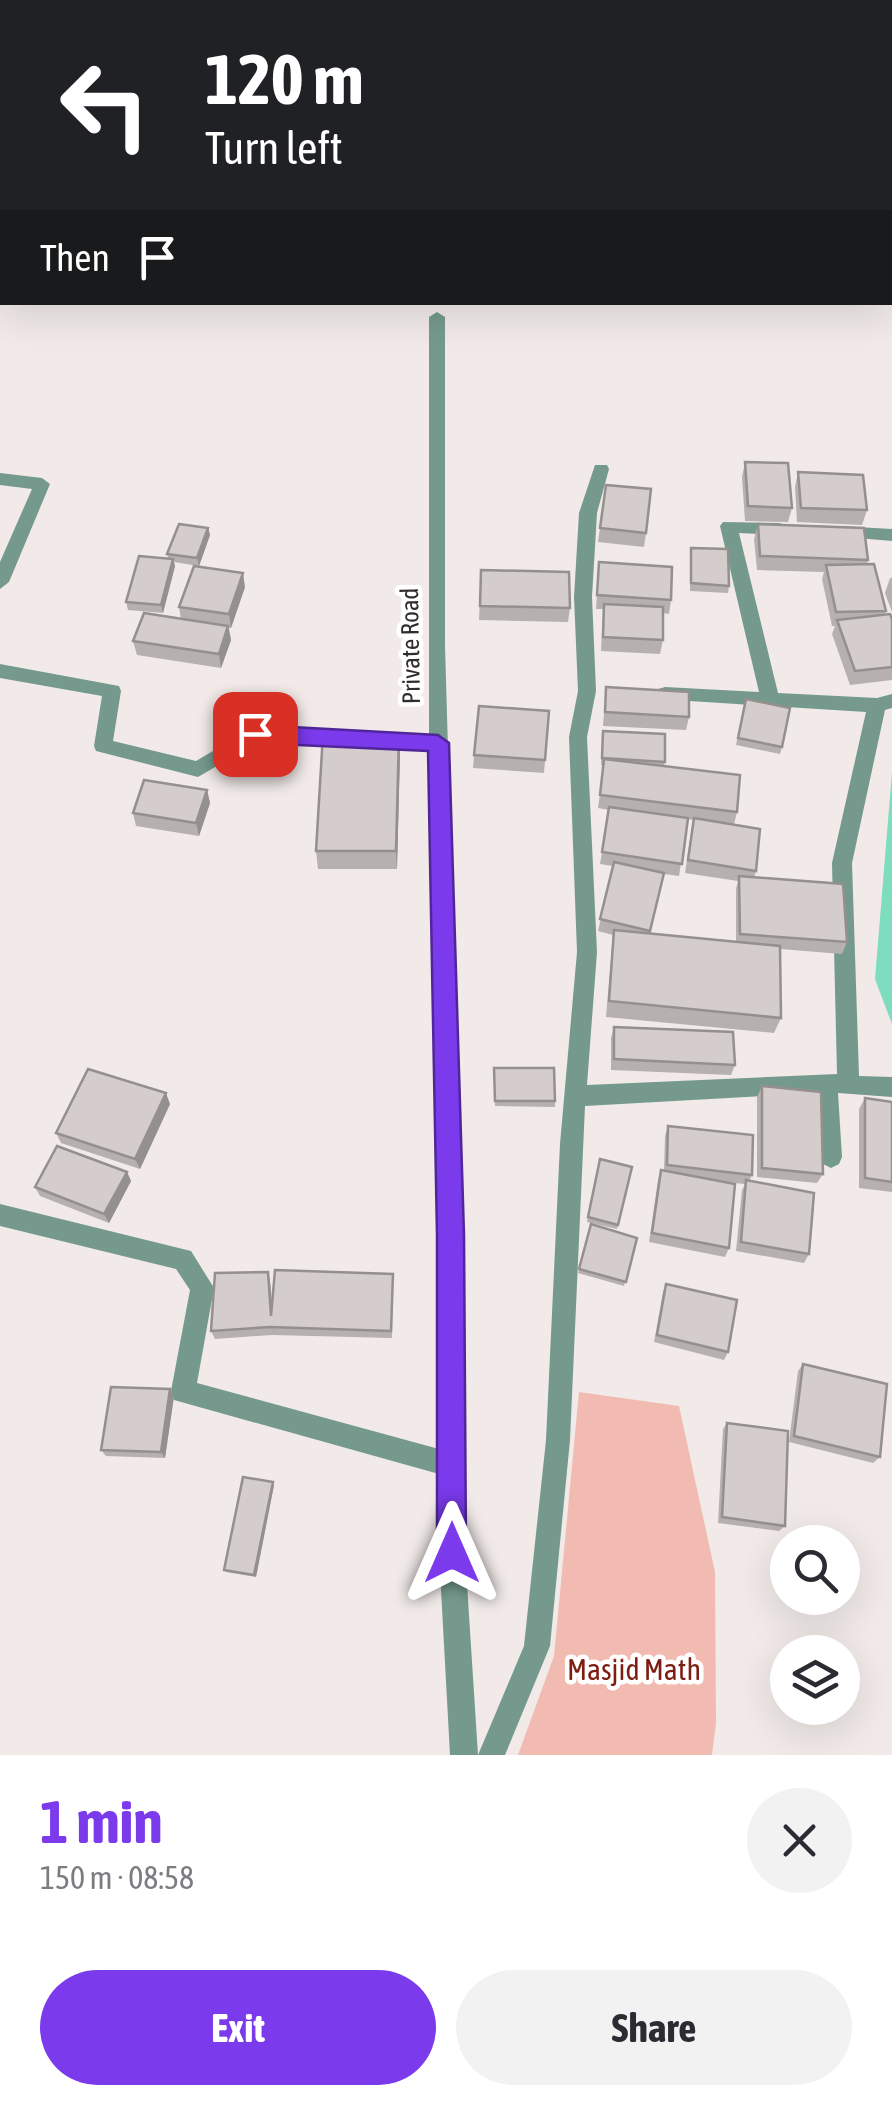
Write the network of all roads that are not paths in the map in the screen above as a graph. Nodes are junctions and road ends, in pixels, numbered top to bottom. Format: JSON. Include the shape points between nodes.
{"nodes":[{"id":1,"x":437,"y":316,"type":"dead end"},
{"id":2,"x":601,"y":470,"type":"dead end"},
{"id":3,"x":0,"y":479,"type":"edge"},
{"id":4,"x":892,"y":535,"type":"edge"},
{"id":5,"x":0,"y":582,"type":"edge"},
{"id":6,"x":0,"y":671,"type":"edge"},
{"id":7,"x":642,"y":694,"type":"edge"},
{"id":8,"x":770,"y":698,"type":"junction"},
{"id":9,"x":884,"y":703,"type":"edge"},
{"id":10,"x":438,"y":743,"type":"junction"},
{"id":11,"x":837,"y":1084,"type":"junction"},
{"id":12,"x":892,"y":1087,"type":"edge"},
{"id":13,"x":574,"y":1096,"type":"junction"},
{"id":14,"x":831,"y":1157,"type":"dead end"},
{"id":15,"x":0,"y":1215,"type":"edge"},
{"id":16,"x":452,"y":1465,"type":"junction"},
{"id":17,"x":464,"y":1755,"type":"edge"},
{"id":18,"x":491,"y":1755,"type":"edge"}],
"edges":[{"from":1,"to":10,"type":"street","name":"Private Road"},
{"from":2,"to":13,"type":"street","via":[[588,513],[583,597],[596,692],[578,737],[587,952]]},
{"from":3,"to":5,"type":"street","via":[[42,484]]},
{"from":4,"to":8,"type":"street","via":[[729,526]]},
{"from":6,"to":10,"type":"street","via":[[112,691],[102,746],[198,769],[255,734]]},
{"from":7,"to":8,"type":"street"},
{"from":8,"to":9,"type":"street"},
{"from":9,"to":11,"type":"street","via":[[842,863]]},
{"from":10,"to":16,"type":"street","name":"Private Road"},
{"from":11,"to":12,"type":"street"},
{"from":11,"to":13,"type":"street"},
{"from":11,"to":14,"type":"street"},
{"from":13,"to":18,"type":"street","via":[[558,1440],[537,1646]]},
{"from":15,"to":16,"type":"street","via":[[183,1258],[202,1288],[183,1391]]},
{"from":16,"to":17,"type":"street","name":"Private Road"}]}
